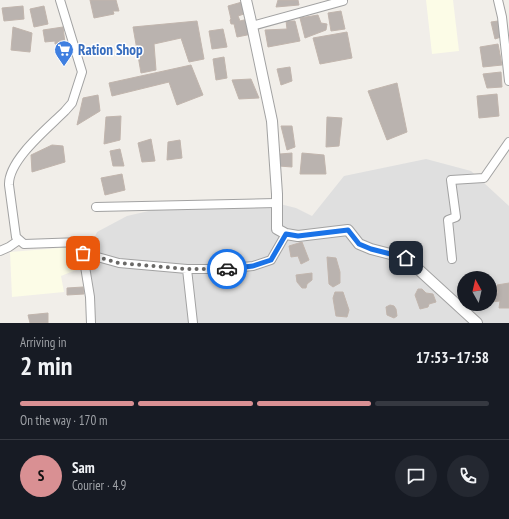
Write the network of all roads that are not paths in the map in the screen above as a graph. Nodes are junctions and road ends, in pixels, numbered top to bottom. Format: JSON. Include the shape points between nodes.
{"nodes":[{"id":1,"x":60,"y":0,"type":"edge"},
{"id":2,"x":246,"y":0,"type":"edge"},
{"id":3,"x":498,"y":0,"type":"edge"},
{"id":4,"x":343,"y":1,"type":"edge"},
{"id":5,"x":252,"y":26,"type":"junction"},
{"id":6,"x":509,"y":81,"type":"edge"},
{"id":7,"x":509,"y":88,"type":"edge"},
{"id":8,"x":509,"y":142,"type":"edge"},
{"id":9,"x":276,"y":204,"type":"junction"},
{"id":10,"x":96,"y":207,"type":"dead end"},
{"id":11,"x":286,"y":234,"type":"junction"},
{"id":12,"x":19,"y":240,"type":"junction"},
{"id":13,"x":0,"y":251,"type":"edge"},
{"id":14,"x":83,"y":253,"type":"junction"},
{"id":15,"x":452,"y":259,"type":"dead end"},
{"id":16,"x":186,"y":269,"type":"junction"},
{"id":17,"x":91,"y":323,"type":"edge"},
{"id":18,"x":193,"y":323,"type":"edge"},
{"id":19,"x":477,"y":323,"type":"edge"}],
"edges":[{"from":1,"to":12,"type":"street","via":[[82,72],[72,103],[20,157],[12,170],[9,179],[16,237]]},
{"from":2,"to":5,"type":"street"},
{"from":3,"to":6,"type":"street"},
{"from":4,"to":5,"type":"street"},
{"from":5,"to":9,"type":"street","via":[[272,121]]},
{"from":6,"to":7,"type":"street"},
{"from":8,"to":15,"type":"street","via":[[484,178],[451,180],[456,216],[448,220]]},
{"from":9,"to":10,"type":"street"},
{"from":9,"to":11,"type":"street","via":[[277,229]]},
{"from":11,"to":16,"type":"street","via":[[271,260],[253,266]]},
{"from":11,"to":19,"type":"street","via":[[298,236],[348,230],[359,244],[406,258]]},
{"from":12,"to":13,"type":"street"},
{"from":12,"to":14,"type":"street","via":[[24,244],[81,242]]},
{"from":14,"to":16,"type":"street","via":[[119,263]]},
{"from":14,"to":17,"type":"street"},
{"from":16,"to":18,"type":"street"}]}
